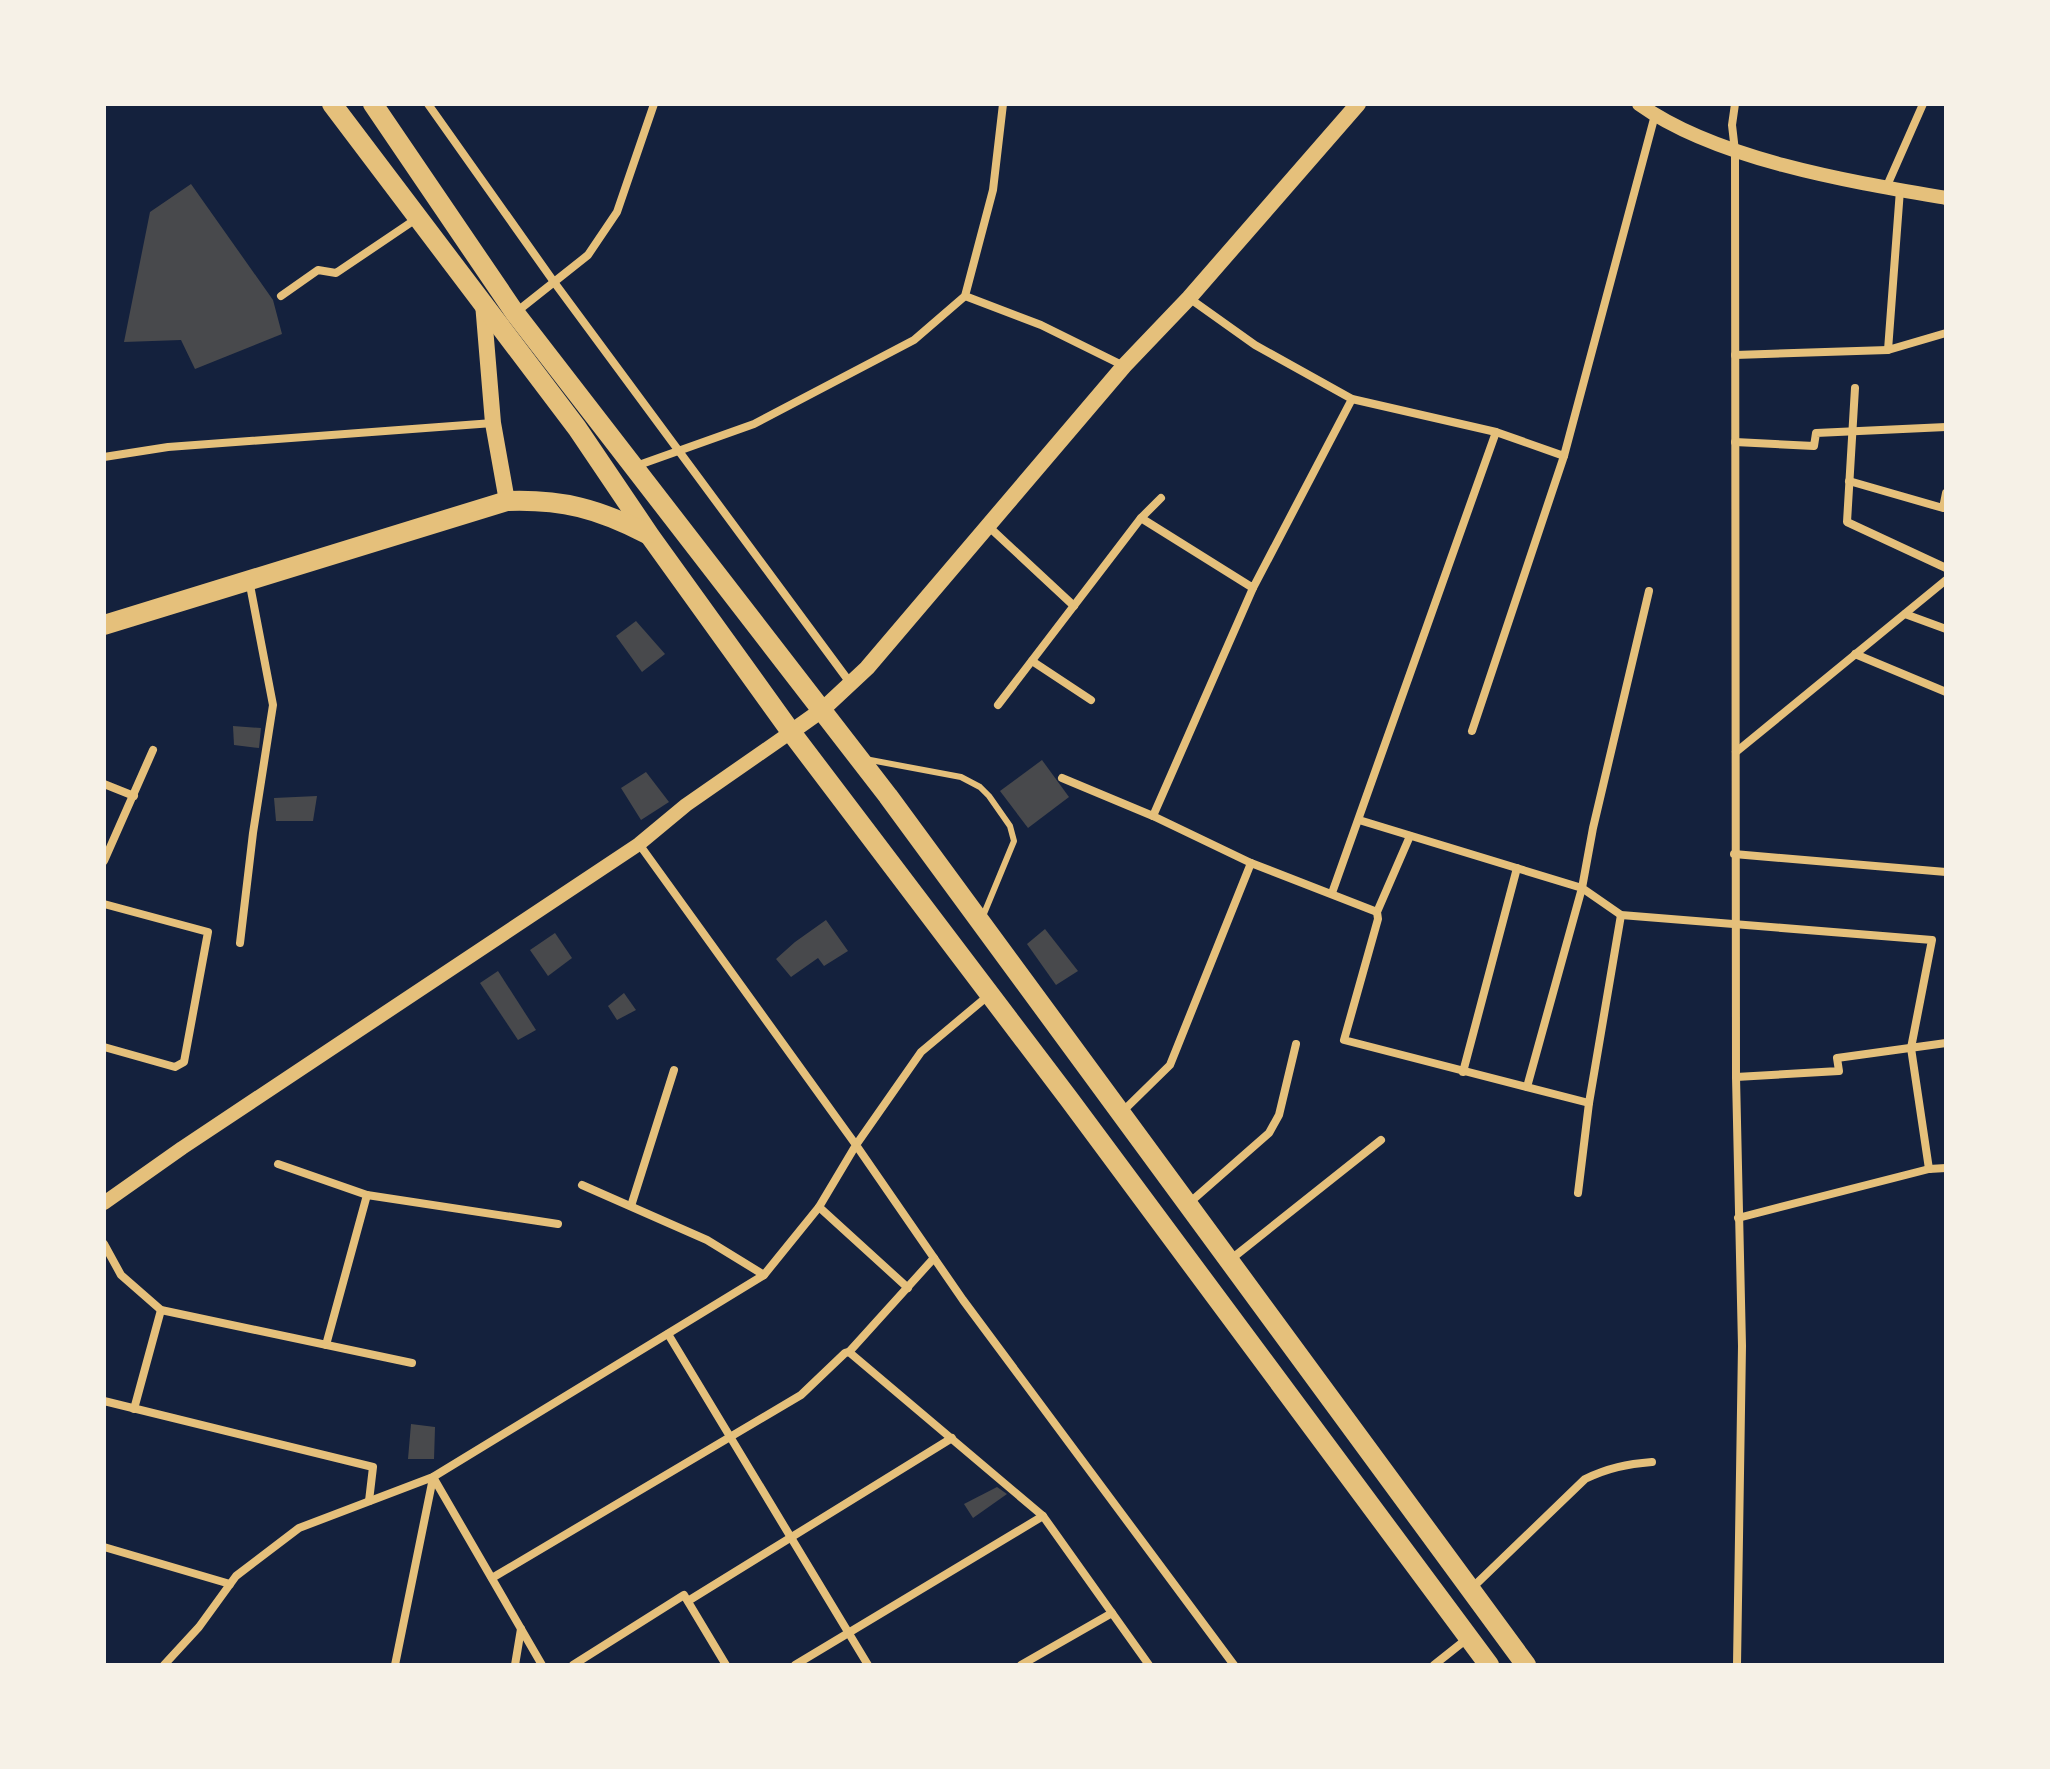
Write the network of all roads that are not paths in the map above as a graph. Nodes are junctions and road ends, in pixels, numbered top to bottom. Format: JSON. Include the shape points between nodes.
{"nodes":[{"id":1,"x":332,"y":104,"type":"edge"},
{"id":2,"x":373,"y":104,"type":"edge"},
{"id":3,"x":428,"y":104,"type":"edge"},
{"id":4,"x":654,"y":104,"type":"edge"},
{"id":5,"x":1003,"y":104,"type":"edge"},
{"id":6,"x":1358,"y":104,"type":"edge"},
{"id":7,"x":1639,"y":104,"type":"edge"},
{"id":8,"x":1735,"y":104,"type":"edge"},
{"id":9,"x":1923,"y":104,"type":"edge"},
{"id":10,"x":1655,"y":115,"type":"junction"},
{"id":11,"x":1735,"y":151,"type":"junction"},
{"id":12,"x":1893,"y":189,"type":"junction"},
{"id":13,"x":1946,"y":198,"type":"edge"},
{"id":14,"x":419,"y":217,"type":"junction"},
{"id":15,"x":554,"y":282,"type":"junction"},
{"id":16,"x":281,"y":296,"type":"dead end"},
{"id":17,"x":965,"y":296,"type":"junction"},
{"id":18,"x":1189,"y":298,"type":"junction"},
{"id":19,"x":483,"y":303,"type":"junction"},
{"id":20,"x":515,"y":313,"type":"junction"},
{"id":21,"x":1946,"y":333,"type":"edge"},
{"id":22,"x":1888,"y":350,"type":"junction"},
{"id":23,"x":1735,"y":355,"type":"junction"},
{"id":24,"x":1124,"y":366,"type":"junction"},
{"id":25,"x":1855,"y":388,"type":"dead end"},
{"id":26,"x":1352,"y":399,"type":"junction"},
{"id":27,"x":493,"y":423,"type":"junction"},
{"id":28,"x":1946,"y":427,"type":"edge"},
{"id":29,"x":1852,"y":431,"type":"junction"},
{"id":30,"x":1496,"y":432,"type":"junction"},
{"id":31,"x":1735,"y":442,"type":"junction"},
{"id":32,"x":678,"y":451,"type":"junction"},
{"id":33,"x":1564,"y":456,"type":"junction"},
{"id":34,"x":104,"y":457,"type":"edge"},
{"id":35,"x":635,"y":466,"type":"junction"},
{"id":36,"x":1849,"y":481,"type":"junction"},
{"id":37,"x":1946,"y":493,"type":"edge"},
{"id":38,"x":1161,"y":498,"type":"dead end"},
{"id":39,"x":507,"y":501,"type":"junction"},
{"id":40,"x":1944,"y":508,"type":"edge"},
{"id":41,"x":1141,"y":518,"type":"junction"},
{"id":42,"x":988,"y":526,"type":"junction"},
{"id":43,"x":650,"y":536,"type":"junction"},
{"id":44,"x":1946,"y":568,"type":"edge"},
{"id":45,"x":249,"y":579,"type":"junction"},
{"id":46,"x":1946,"y":580,"type":"edge"},
{"id":47,"x":1253,"y":588,"type":"junction"},
{"id":48,"x":1649,"y":591,"type":"dead end"},
{"id":49,"x":1074,"y":606,"type":"junction"},
{"id":50,"x":1905,"y":614,"type":"junction"},
{"id":51,"x":104,"y":625,"type":"edge"},
{"id":52,"x":1946,"y":629,"type":"edge"},
{"id":53,"x":1855,"y":654,"type":"junction"},
{"id":54,"x":1032,"y":661,"type":"junction"},
{"id":55,"x":851,"y":684,"type":"junction"},
{"id":56,"x":1946,"y":692,"type":"edge"},
{"id":57,"x":1091,"y":700,"type":"dead end"},
{"id":58,"x":998,"y":705,"type":"dead end"},
{"id":59,"x":822,"y":710,"type":"junction"},
{"id":60,"x":1472,"y":731,"type":"dead end"},
{"id":61,"x":791,"y":732,"type":"junction"},
{"id":62,"x":153,"y":750,"type":"dead end"},
{"id":63,"x":1736,"y":752,"type":"junction"},
{"id":64,"x":858,"y":757,"type":"junction"},
{"id":65,"x":1062,"y":778,"type":"dead end"},
{"id":66,"x":104,"y":784,"type":"edge"},
{"id":67,"x":134,"y":796,"type":"junction"},
{"id":68,"x":1153,"y":816,"type":"junction"},
{"id":69,"x":1359,"y":820,"type":"junction"},
{"id":70,"x":1410,"y":836,"type":"junction"},
{"id":71,"x":639,"y":844,"type":"junction"},
{"id":72,"x":1734,"y":854,"type":"junction"},
{"id":73,"x":104,"y":861,"type":"edge"},
{"id":74,"x":1251,"y":863,"type":"junction"},
{"id":75,"x":1517,"y":868,"type":"junction"},
{"id":76,"x":1946,"y":872,"type":"edge"},
{"id":77,"x":1582,"y":888,"type":"junction"},
{"id":78,"x":1332,"y":893,"type":"junction"},
{"id":79,"x":104,"y":904,"type":"edge"},
{"id":80,"x":1377,"y":912,"type":"junction"},
{"id":81,"x":1621,"y":915,"type":"junction"},
{"id":82,"x":980,"y":923,"type":"junction"},
{"id":83,"x":1735,"y":923,"type":"junction"},
{"id":84,"x":240,"y":943,"type":"dead end"},
{"id":85,"x":990,"y":994,"type":"junction"},
{"id":86,"x":1946,"y":1043,"type":"edge"},
{"id":87,"x":1296,"y":1044,"type":"dead end"},
{"id":88,"x":104,"y":1047,"type":"edge"},
{"id":89,"x":1911,"y":1048,"type":"junction"},
{"id":90,"x":674,"y":1070,"type":"dead end"},
{"id":91,"x":1463,"y":1072,"type":"junction"},
{"id":92,"x":1736,"y":1077,"type":"junction"},
{"id":93,"x":1527,"y":1087,"type":"junction"},
{"id":94,"x":1589,"y":1103,"type":"junction"},
{"id":95,"x":1120,"y":1114,"type":"junction"},
{"id":96,"x":1381,"y":1140,"type":"dead end"},
{"id":97,"x":856,"y":1145,"type":"junction"},
{"id":98,"x":278,"y":1164,"type":"dead end"},
{"id":99,"x":1946,"y":1168,"type":"edge"},
{"id":100,"x":1929,"y":1169,"type":"junction"},
{"id":101,"x":582,"y":1185,"type":"dead end"},
{"id":102,"x":1578,"y":1193,"type":"dead end"},
{"id":103,"x":367,"y":1195,"type":"junction"},
{"id":104,"x":106,"y":1196,"type":"edge"},
{"id":105,"x":1188,"y":1205,"type":"junction"},
{"id":106,"x":631,"y":1206,"type":"junction"},
{"id":107,"x":819,"y":1207,"type":"junction"},
{"id":108,"x":1738,"y":1218,"type":"junction"},
{"id":109,"x":558,"y":1224,"type":"dead end"},
{"id":110,"x":104,"y":1244,"type":"edge"},
{"id":111,"x":934,"y":1258,"type":"junction"},
{"id":112,"x":1229,"y":1261,"type":"junction"},
{"id":113,"x":764,"y":1275,"type":"junction"},
{"id":114,"x":908,"y":1288,"type":"junction"},
{"id":115,"x":161,"y":1310,"type":"junction"},
{"id":116,"x":668,"y":1334,"type":"junction"},
{"id":117,"x":326,"y":1345,"type":"junction"},
{"id":118,"x":849,"y":1352,"type":"junction"},
{"id":119,"x":412,"y":1363,"type":"dead end"},
{"id":120,"x":104,"y":1401,"type":"edge"},
{"id":121,"x":1336,"y":1405,"type":"junction"},
{"id":122,"x":134,"y":1409,"type":"junction"},
{"id":123,"x":1309,"y":1422,"type":"junction"},
{"id":124,"x":730,"y":1437,"type":"junction"},
{"id":125,"x":952,"y":1438,"type":"junction"},
{"id":126,"x":1652,"y":1462,"type":"dead end"},
{"id":127,"x":433,"y":1477,"type":"junction"},
{"id":128,"x":369,"y":1501,"type":"junction"},
{"id":129,"x":1043,"y":1516,"type":"junction"},
{"id":130,"x":791,"y":1537,"type":"junction"},
{"id":131,"x":104,"y":1547,"type":"edge"},
{"id":132,"x":492,"y":1578,"type":"junction"},
{"id":133,"x":230,"y":1584,"type":"junction"},
{"id":134,"x":1471,"y":1588,"type":"junction"},
{"id":135,"x":688,"y":1601,"type":"junction"},
{"id":136,"x":1112,"y":1613,"type":"junction"},
{"id":137,"x":521,"y":1629,"type":"junction"},
{"id":138,"x":849,"y":1633,"type":"junction"},
{"id":139,"x":1469,"y":1638,"type":"junction"},
{"id":140,"x":164,"y":1665,"type":"edge"},
{"id":141,"x":395,"y":1665,"type":"edge"},
{"id":142,"x":515,"y":1665,"type":"edge"},
{"id":143,"x":542,"y":1665,"type":"edge"},
{"id":144,"x":573,"y":1665,"type":"edge"},
{"id":145,"x":726,"y":1665,"type":"edge"},
{"id":146,"x":795,"y":1665,"type":"edge"},
{"id":147,"x":868,"y":1665,"type":"edge"},
{"id":148,"x":1021,"y":1665,"type":"edge"},
{"id":149,"x":1149,"y":1665,"type":"edge"},
{"id":150,"x":1234,"y":1665,"type":"edge"},
{"id":151,"x":1434,"y":1665,"type":"edge"},
{"id":152,"x":1489,"y":1665,"type":"edge"},
{"id":153,"x":1526,"y":1665,"type":"edge"},
{"id":154,"x":1737,"y":1665,"type":"edge"}],
"edges":[{"from":1,"to":14,"type":"main road"},
{"from":2,"to":20,"type":"main road"},
{"from":3,"to":15,"type":"street"},
{"from":4,"to":15,"type":"street","via":[[617,212],[588,255]]},
{"from":5,"to":17,"type":"street","via":[[993,190]]},
{"from":6,"to":18,"type":"main road"},
{"from":7,"to":10,"type":"street"},
{"from":8,"to":11,"type":"street"},
{"from":9,"to":12,"type":"street"},
{"from":10,"to":11,"type":"street"},
{"from":10,"to":33,"type":"street"},
{"from":11,"to":12,"type":"street"},
{"from":11,"to":23,"type":"street"},
{"from":12,"to":13,"type":"street"},
{"from":12,"to":22,"type":"street"},
{"from":14,"to":16,"type":"street","via":[[336,273],[318,270]]},
{"from":14,"to":19,"type":"main road"},
{"from":15,"to":20,"type":"street"},
{"from":15,"to":32,"type":"street"},
{"from":17,"to":24,"type":"street","via":[[1041,325]]},
{"from":17,"to":32,"type":"street","via":[[914,340],[754,424]]},
{"from":18,"to":24,"type":"main road"},
{"from":18,"to":26,"type":"street","via":[[1255,345]]},
{"from":19,"to":27,"type":"main road"},
{"from":19,"to":43,"type":"main road"},
{"from":20,"to":35,"type":"main road"},
{"from":21,"to":22,"type":"street"},
{"from":22,"to":23,"type":"street"},
{"from":23,"to":31,"type":"street"},
{"from":24,"to":42,"type":"main road"},
{"from":25,"to":29,"type":"street"},
{"from":26,"to":30,"type":"street"},
{"from":26,"to":47,"type":"street"},
{"from":27,"to":34,"type":"street","via":[[168,447]]},
{"from":27,"to":39,"type":"main road"},
{"from":28,"to":29,"type":"street"},
{"from":29,"to":31,"type":"street","via":[[1816,433],[1814,446]]},
{"from":29,"to":36,"type":"street"},
{"from":30,"to":33,"type":"street"},
{"from":30,"to":69,"type":"street"},
{"from":31,"to":63,"type":"street"},
{"from":32,"to":35,"type":"street"},
{"from":32,"to":55,"type":"street"},
{"from":33,"to":60,"type":"street"},
{"from":35,"to":59,"type":"main road"},
{"from":36,"to":40,"type":"street"},
{"from":36,"to":44,"type":"street","via":[[1847,522]]},
{"from":37,"to":40,"type":"street"},
{"from":38,"to":41,"type":"street"},
{"from":39,"to":43,"type":"main road","via":[[559,501],[613,517]]},
{"from":39,"to":45,"type":"main road"},
{"from":41,"to":47,"type":"street"},
{"from":41,"to":49,"type":"street"},
{"from":42,"to":49,"type":"street"},
{"from":42,"to":55,"type":"main road"},
{"from":43,"to":61,"type":"main road"},
{"from":45,"to":51,"type":"main road"},
{"from":45,"to":84,"type":"street","via":[[273,705]]},
{"from":46,"to":50,"type":"street"},
{"from":47,"to":68,"type":"street"},
{"from":48,"to":77,"type":"street"},
{"from":49,"to":54,"type":"street"},
{"from":50,"to":52,"type":"street"},
{"from":50,"to":53,"type":"street"},
{"from":53,"to":56,"type":"street"},
{"from":53,"to":63,"type":"street"},
{"from":54,"to":57,"type":"street"},
{"from":54,"to":58,"type":"street"},
{"from":55,"to":59,"type":"main road"},
{"from":59,"to":61,"type":"main road"},
{"from":59,"to":64,"type":"main road"},
{"from":61,"to":71,"type":"street"},
{"from":61,"to":85,"type":"main road"},
{"from":62,"to":67,"type":"street"},
{"from":63,"to":72,"type":"street"},
{"from":64,"to":82,"type":"main road"},
{"from":64,"to":82,"type":"lane","via":[[961,777],[989,796],[1014,841]]},
{"from":65,"to":68,"type":"street"},
{"from":66,"to":67,"type":"street"},
{"from":67,"to":73,"type":"street"},
{"from":68,"to":74,"type":"street"},
{"from":69,"to":70,"type":"street"},
{"from":69,"to":78,"type":"street"},
{"from":70,"to":75,"type":"street"},
{"from":70,"to":80,"type":"street"},
{"from":71,"to":97,"type":"street"},
{"from":71,"to":104,"type":"street"},
{"from":72,"to":76,"type":"street"},
{"from":72,"to":83,"type":"street"},
{"from":74,"to":78,"type":"street"},
{"from":74,"to":95,"type":"street","via":[[1170,1065]]},
{"from":75,"to":77,"type":"street"},
{"from":75,"to":91,"type":"street"},
{"from":77,"to":81,"type":"street"},
{"from":77,"to":93,"type":"street"},
{"from":78,"to":80,"type":"street"},
{"from":79,"to":88,"type":"street","via":[[208,932],[184,1062],[175,1067]]},
{"from":80,"to":91,"type":"street","via":[[1344,1040]]},
{"from":81,"to":83,"type":"street"},
{"from":81,"to":94,"type":"street"},
{"from":82,"to":95,"type":"main road"},
{"from":83,"to":89,"type":"street","via":[[1932,940]]},
{"from":83,"to":92,"type":"street"},
{"from":85,"to":97,"type":"street","via":[[921,1052]]},
{"from":85,"to":123,"type":"main road"},
{"from":86,"to":89,"type":"street"},
{"from":87,"to":105,"type":"street","via":[[1279,1115],[1269,1133]]},
{"from":89,"to":92,"type":"street","via":[[1837,1058],[1839,1071]]},
{"from":89,"to":100,"type":"street"},
{"from":90,"to":106,"type":"street"},
{"from":91,"to":93,"type":"street"},
{"from":92,"to":108,"type":"street"},
{"from":93,"to":94,"type":"street"},
{"from":94,"to":102,"type":"street"},
{"from":95,"to":105,"type":"main road"},
{"from":96,"to":112,"type":"street"},
{"from":97,"to":107,"type":"street"},
{"from":97,"to":111,"type":"street"},
{"from":98,"to":103,"type":"street"},
{"from":99,"to":100,"type":"street"},
{"from":100,"to":108,"type":"street"},
{"from":101,"to":106,"type":"street"},
{"from":103,"to":109,"type":"street"},
{"from":103,"to":117,"type":"street"},
{"from":105,"to":112,"type":"main road"},
{"from":106,"to":113,"type":"street","via":[[707,1240]]},
{"from":107,"to":113,"type":"street"},
{"from":107,"to":114,"type":"street"},
{"from":108,"to":154,"type":"street","via":[[1742,1346]]},
{"from":110,"to":115,"type":"street","via":[[121,1275]]},
{"from":111,"to":114,"type":"street"},
{"from":111,"to":150,"type":"street"},
{"from":112,"to":121,"type":"main road"},
{"from":113,"to":116,"type":"street"},
{"from":114,"to":118,"type":"street"},
{"from":115,"to":117,"type":"street"},
{"from":115,"to":122,"type":"street"},
{"from":116,"to":124,"type":"street"},
{"from":116,"to":127,"type":"street"},
{"from":117,"to":119,"type":"street"},
{"from":118,"to":124,"type":"street","via":[[801,1395]]},
{"from":118,"to":125,"type":"street"},
{"from":120,"to":122,"type":"street"},
{"from":121,"to":123,"type":"main road"},
{"from":121,"to":134,"type":"main road"},
{"from":122,"to":128,"type":"street","via":[[373,1467]]},
{"from":123,"to":139,"type":"main road"},
{"from":124,"to":130,"type":"street"},
{"from":124,"to":132,"type":"street"},
{"from":125,"to":129,"type":"street"},
{"from":125,"to":130,"type":"street"},
{"from":126,"to":134,"type":"street","via":[[1606,1469],[1585,1479]]},
{"from":127,"to":128,"type":"street"},
{"from":127,"to":132,"type":"street"},
{"from":127,"to":141,"type":"street"},
{"from":128,"to":133,"type":"street","via":[[299,1528]]},
{"from":129,"to":136,"type":"street"},
{"from":129,"to":138,"type":"street"},
{"from":130,"to":135,"type":"street"},
{"from":130,"to":138,"type":"street"},
{"from":131,"to":133,"type":"street"},
{"from":132,"to":137,"type":"street"},
{"from":133,"to":140,"type":"street"},
{"from":134,"to":153,"type":"main road"},
{"from":135,"to":144,"type":"street","via":[[681,1595]]},
{"from":135,"to":145,"type":"street"},
{"from":136,"to":148,"type":"street"},
{"from":136,"to":149,"type":"street"},
{"from":137,"to":142,"type":"street"},
{"from":137,"to":143,"type":"street"},
{"from":138,"to":146,"type":"street"},
{"from":138,"to":147,"type":"street"},
{"from":139,"to":151,"type":"street"},
{"from":139,"to":152,"type":"main road"}]}
